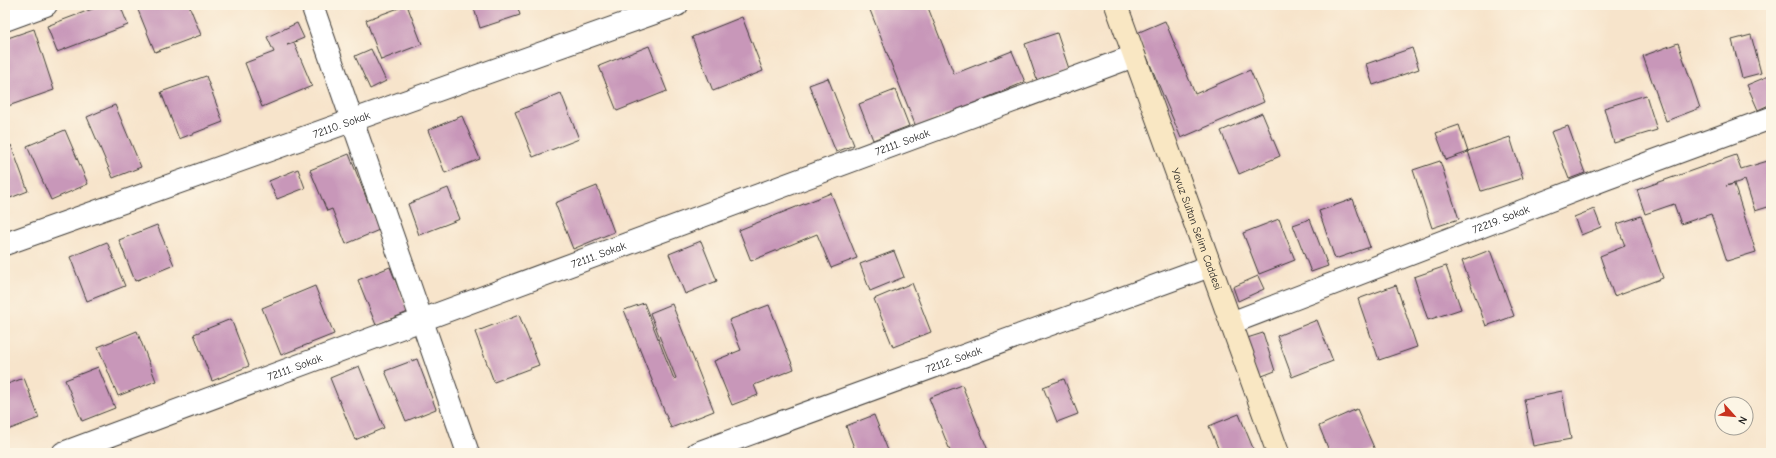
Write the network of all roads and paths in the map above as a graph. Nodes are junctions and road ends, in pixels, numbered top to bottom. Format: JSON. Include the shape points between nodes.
{"nodes":[{"id":1,"x":46,"y":5,"type":"edge"},
{"id":2,"x":312,"y":5,"type":"edge"},
{"id":3,"x":677,"y":5,"type":"edge"},
{"id":4,"x":1116,"y":5,"type":"edge"},
{"id":5,"x":5,"y":20,"type":"edge"},
{"id":6,"x":1134,"y":56,"type":"junction"},
{"id":7,"x":1771,"y":118,"type":"edge"},
{"id":8,"x":352,"y":121,"type":"junction"},
{"id":9,"x":5,"y":244,"type":"edge"},
{"id":10,"x":1210,"y":266,"type":"junction"},
{"id":11,"x":422,"y":320,"type":"junction"},
{"id":12,"x":1231,"y":323,"type":"junction"},
{"id":13,"x":62,"y":453,"type":"edge"},
{"id":14,"x":468,"y":453,"type":"edge"},
{"id":15,"x":697,"y":453,"type":"edge"},
{"id":16,"x":1278,"y":453,"type":"edge"}],
"edges":[{"from":1,"to":5,"type":"street"},
{"from":2,"to":8,"type":"street"},
{"from":3,"to":8,"type":"street","name":"72110. Sokak"},
{"from":4,"to":6,"type":"street","name":"Yavuz Sultan Selim Caddesi"},
{"from":6,"to":10,"type":"street","name":"Yavuz Sultan Selim Caddesi"},
{"from":6,"to":11,"type":"street","name":"72111. Sokak"},
{"from":7,"to":12,"type":"street","name":"72219. Sokak"},
{"from":8,"to":9,"type":"street","name":"72110. Sokak"},
{"from":8,"to":11,"type":"street"},
{"from":10,"to":12,"type":"street","name":"Yavuz Sultan Selim Caddesi"},
{"from":10,"to":15,"type":"street","name":"72112. Sokak"},
{"from":11,"to":13,"type":"street","name":"72111. Sokak"},
{"from":11,"to":14,"type":"street"},
{"from":12,"to":16,"type":"street","name":"Yavuz Sultan Selim Caddesi"}]}
